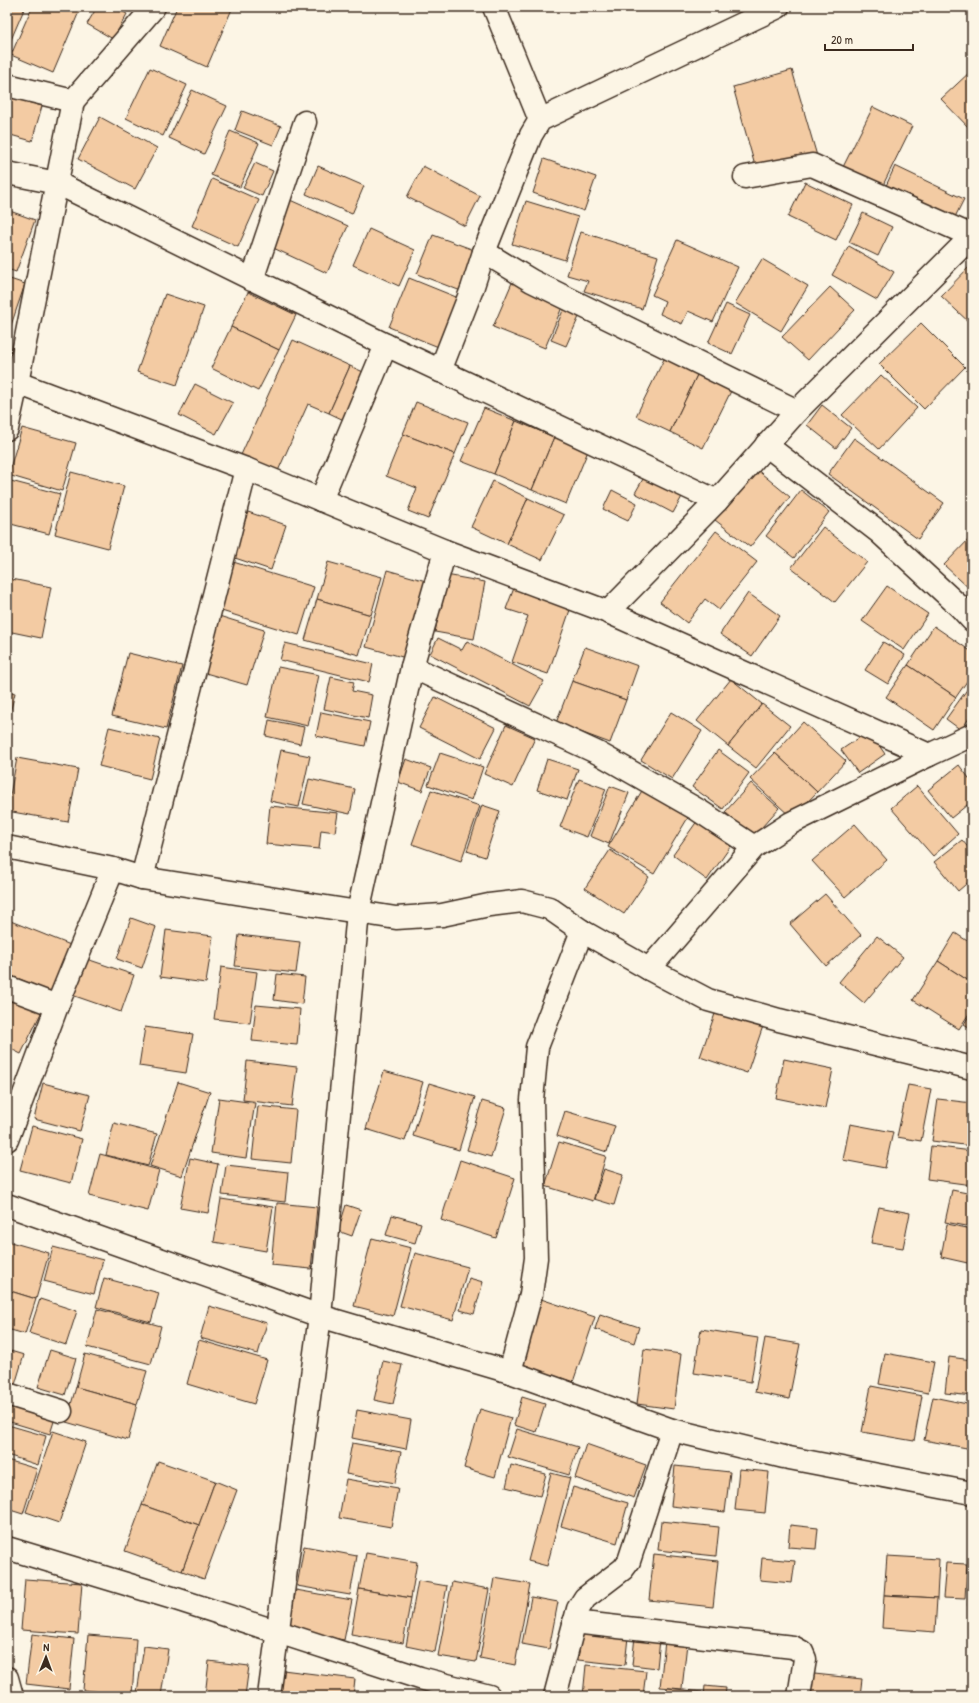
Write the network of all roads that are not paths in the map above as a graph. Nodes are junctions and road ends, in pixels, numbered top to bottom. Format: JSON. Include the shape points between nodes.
{"nodes":[{"id":1,"x":154,"y":7,"type":"edge"},
{"id":2,"x":494,"y":7,"type":"edge"},
{"id":3,"x":778,"y":7,"type":"edge"},
{"id":4,"x":7,"y":85,"type":"edge"},
{"id":5,"x":73,"y":101,"type":"junction"},
{"id":6,"x":540,"y":120,"type":"junction"},
{"id":7,"x":305,"y":122,"type":"dead end"},
{"id":8,"x":7,"y":173,"type":"edge"},
{"id":9,"x":745,"y":176,"type":"dead end"},
{"id":10,"x":57,"y":183,"type":"junction"},
{"id":11,"x":972,"y":236,"type":"edge"},
{"id":12,"x":484,"y":252,"type":"junction"},
{"id":13,"x":252,"y":280,"type":"junction"},
{"id":14,"x":386,"y":345,"type":"junction"},
{"id":15,"x":440,"y":371,"type":"junction"},
{"id":16,"x":12,"y":381,"type":"edge"},
{"id":17,"x":797,"y":411,"type":"junction"},
{"id":18,"x":7,"y":429,"type":"edge"},
{"id":19,"x":766,"y":445,"type":"junction"},
{"id":20,"x":246,"y":469,"type":"junction"},
{"id":21,"x":321,"y":500,"type":"junction"},
{"id":22,"x":717,"y":501,"type":"junction"},
{"id":23,"x":445,"y":551,"type":"junction"},
{"id":24,"x":608,"y":612,"type":"junction"},
{"id":25,"x":972,"y":620,"type":"edge"},
{"id":26,"x":412,"y":668,"type":"junction"},
{"id":27,"x":972,"y":735,"type":"edge"},
{"id":28,"x":929,"y":755,"type":"junction"},
{"id":29,"x":7,"y":847,"type":"edge"},
{"id":30,"x":754,"y":847,"type":"junction"},
{"id":31,"x":113,"y":869,"type":"junction"},
{"id":32,"x":142,"y":878,"type":"junction"},
{"id":33,"x":358,"y":912,"type":"junction"},
{"id":34,"x":582,"y":931,"type":"junction"},
{"id":35,"x":649,"y":969,"type":"junction"},
{"id":36,"x":7,"y":987,"type":"edge"},
{"id":37,"x":57,"y":1006,"type":"junction"},
{"id":38,"x":972,"y":1068,"type":"edge"},
{"id":39,"x":7,"y":1140,"type":"edge"},
{"id":40,"x":7,"y":1205,"type":"edge"},
{"id":41,"x":320,"y":1316,"type":"junction"},
{"id":42,"x":510,"y":1372,"type":"junction"},
{"id":43,"x":7,"y":1394,"type":"edge"},
{"id":44,"x":61,"y":1411,"type":"dead end"},
{"id":45,"x":672,"y":1430,"type":"junction"},
{"id":46,"x":972,"y":1493,"type":"edge"},
{"id":47,"x":7,"y":1548,"type":"edge"},
{"id":48,"x":574,"y":1622,"type":"junction"},
{"id":49,"x":278,"y":1631,"type":"junction"},
{"id":50,"x":7,"y":1678,"type":"edge"},
{"id":51,"x":12,"y":1696,"type":"edge"},
{"id":52,"x":269,"y":1696,"type":"edge"},
{"id":53,"x":489,"y":1696,"type":"edge"},
{"id":54,"x":555,"y":1696,"type":"edge"},
{"id":55,"x":799,"y":1696,"type":"edge"}],
"edges":[{"from":1,"to":5,"type":"street"},
{"from":2,"to":6,"type":"street"},
{"from":3,"to":6,"type":"street"},
{"from":4,"to":5,"type":"street"},
{"from":5,"to":10,"type":"street"},
{"from":6,"to":12,"type":"street","via":[[531,135]]},
{"from":7,"to":13,"type":"street"},
{"from":8,"to":10,"type":"street"},
{"from":9,"to":11,"type":"street","via":[[812,165]]},
{"from":10,"to":13,"type":"street"},
{"from":10,"to":16,"type":"street"},
{"from":11,"to":17,"type":"street"},
{"from":12,"to":15,"type":"street"},
{"from":12,"to":17,"type":"street","via":[[532,281]]},
{"from":13,"to":14,"type":"street"},
{"from":14,"to":15,"type":"street"},
{"from":14,"to":21,"type":"street"},
{"from":15,"to":22,"type":"street"},
{"from":16,"to":18,"type":"street"},
{"from":16,"to":20,"type":"street"},
{"from":17,"to":19,"type":"street"},
{"from":19,"to":22,"type":"street"},
{"from":19,"to":25,"type":"street","via":[[879,532]]},
{"from":20,"to":21,"type":"street"},
{"from":20,"to":32,"type":"street"},
{"from":21,"to":23,"type":"street"},
{"from":22,"to":24,"type":"street"},
{"from":23,"to":24,"type":"street"},
{"from":23,"to":26,"type":"street"},
{"from":24,"to":28,"type":"street"},
{"from":26,"to":30,"type":"street","via":[[598,753],[698,810]]},
{"from":26,"to":33,"type":"street"},
{"from":27,"to":28,"type":"street"},
{"from":28,"to":30,"type":"street","via":[[791,823]]},
{"from":29,"to":31,"type":"street"},
{"from":30,"to":35,"type":"street"},
{"from":31,"to":32,"type":"street"},
{"from":31,"to":37,"type":"street"},
{"from":32,"to":33,"type":"street"},
{"from":33,"to":34,"type":"street","via":[[396,918],[442,915],[522,901],[549,908]]},
{"from":33,"to":41,"type":"street"},
{"from":34,"to":35,"type":"street"},
{"from":34,"to":42,"type":"street","via":[[537,1047],[532,1100],[536,1258],[531,1294]]},
{"from":35,"to":38,"type":"street","via":[[708,1000]]},
{"from":36,"to":37,"type":"street"},
{"from":37,"to":39,"type":"street"},
{"from":40,"to":41,"type":"street"},
{"from":41,"to":42,"type":"street"},
{"from":41,"to":49,"type":"street"},
{"from":42,"to":45,"type":"street"},
{"from":43,"to":44,"type":"street"},
{"from":45,"to":46,"type":"street","via":[[784,1457]]},
{"from":45,"to":48,"type":"street","via":[[629,1561],[623,1569],[585,1598]]},
{"from":47,"to":49,"type":"street"},
{"from":48,"to":54,"type":"street"},
{"from":48,"to":55,"type":"street","via":[[793,1647],[802,1652],[805,1659]]},
{"from":49,"to":52,"type":"street"},
{"from":49,"to":53,"type":"street","via":[[420,1678]]},
{"from":50,"to":51,"type":"street"}]}
